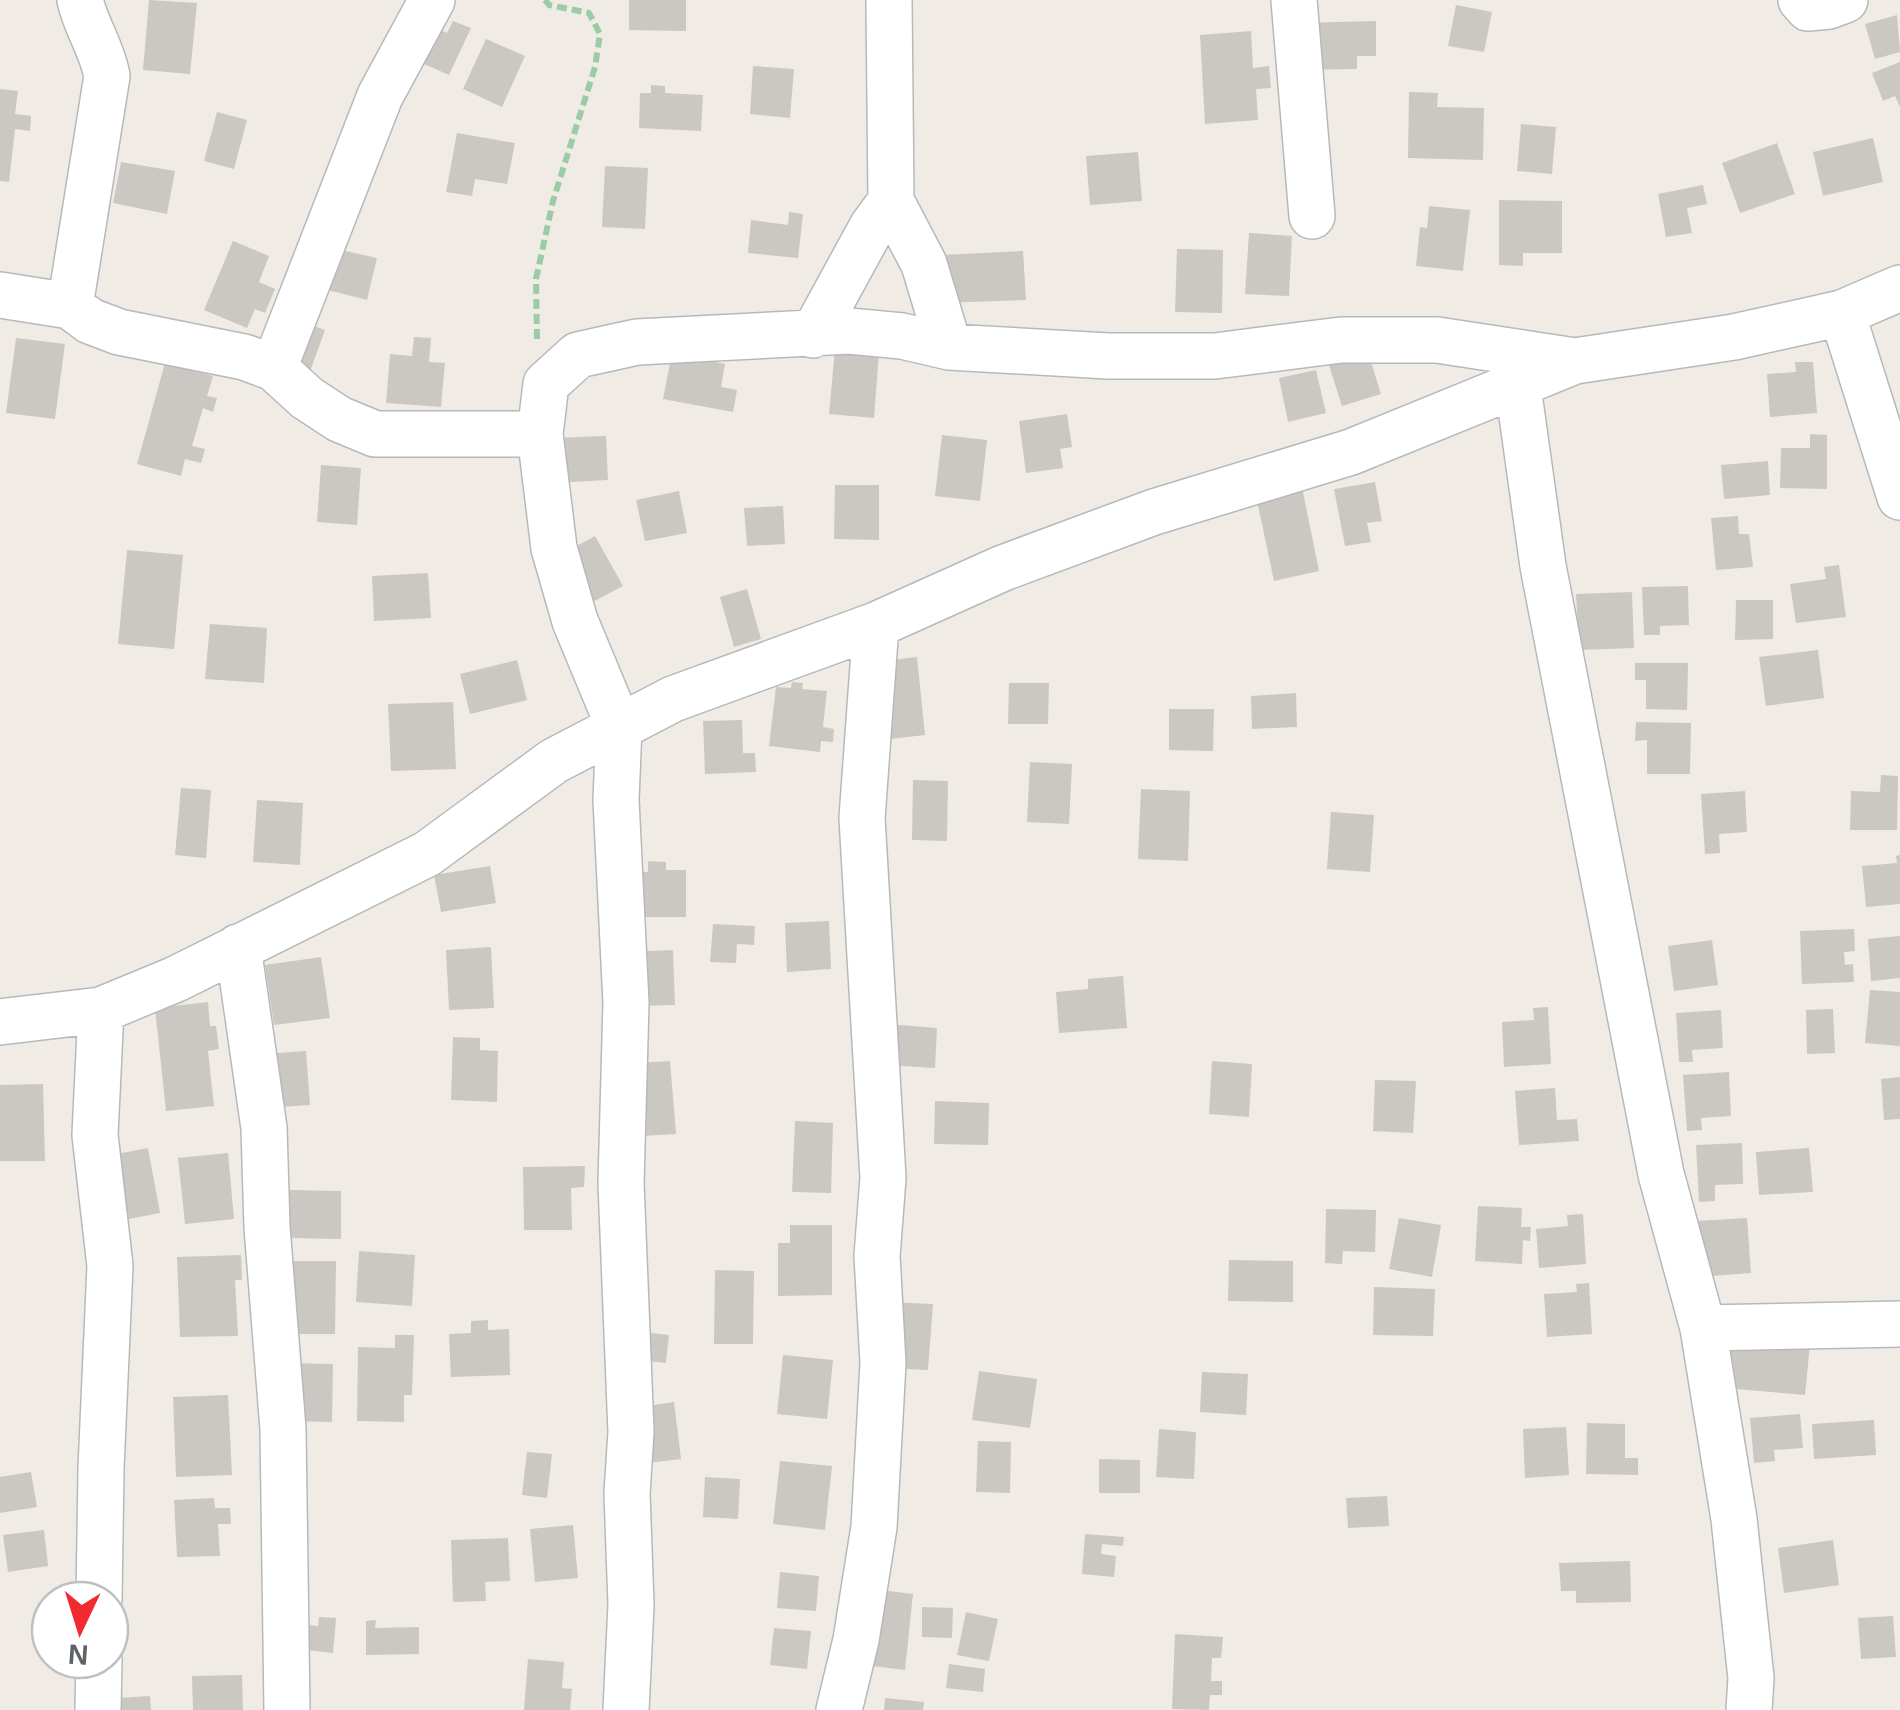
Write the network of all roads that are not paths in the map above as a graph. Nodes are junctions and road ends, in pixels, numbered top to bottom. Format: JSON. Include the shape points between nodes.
{"nodes":[{"id":1,"x":80,"y":0,"type":"edge"},
{"id":2,"x":432,"y":0,"type":"edge"},
{"id":3,"x":889,"y":0,"type":"edge"},
{"id":4,"x":1294,"y":0,"type":"edge"},
{"id":5,"x":1801,"y":0,"type":"edge"},
{"id":6,"x":1845,"y":0,"type":"edge"},
{"id":7,"x":892,"y":200,"type":"junction"},
{"id":8,"x":1312,"y":216,"type":"dead end"},
{"id":9,"x":1900,"y":288,"type":"edge"},
{"id":10,"x":0,"y":295,"type":"edge"},
{"id":11,"x":70,"y":306,"type":"junction"},
{"id":12,"x":1842,"y":313,"type":"junction"},
{"id":13,"x":813,"y":335,"type":"junction"},
{"id":14,"x":949,"y":347,"type":"junction"},
{"id":15,"x":1575,"y":361,"type":"junction"},
{"id":16,"x":274,"y":368,"type":"junction"},
{"id":17,"x":1518,"y":386,"type":"junction"},
{"id":18,"x":540,"y":434,"type":"junction"},
{"id":19,"x":1900,"y":497,"type":"edge"},
{"id":20,"x":876,"y":625,"type":"junction"},
{"id":21,"x":619,"y":728,"type":"junction"},
{"id":22,"x":238,"y":948,"type":"junction"},
{"id":23,"x":101,"y":1010,"type":"junction"},
{"id":24,"x":0,"y":1022,"type":"edge"},
{"id":25,"x":1900,"y":1324,"type":"edge"},
{"id":26,"x":1703,"y":1328,"type":"junction"},
{"id":27,"x":99,"y":1580,"type":"edge"},
{"id":28,"x":98,"y":1680,"type":"edge"},
{"id":29,"x":98,"y":1710,"type":"edge"},
{"id":30,"x":287,"y":1710,"type":"edge"},
{"id":31,"x":626,"y":1710,"type":"edge"},
{"id":32,"x":838,"y":1710,"type":"edge"},
{"id":33,"x":1749,"y":1710,"type":"edge"}],
"edges":[{"from":1,"to":11,"type":"street","via":[[107,76]]},
{"from":2,"to":16,"type":"street","via":[[380,96]]},
{"from":3,"to":7,"type":"street"},
{"from":4,"to":8,"type":"street"},
{"from":5,"to":6,"type":"street","via":[[1808,8]]},
{"from":7,"to":13,"type":"street"},
{"from":7,"to":14,"type":"street","via":[[924,264]]},
{"from":9,"to":12,"type":"street"},
{"from":10,"to":11,"type":"street"},
{"from":11,"to":16,"type":"street","via":[[120,332]]},
{"from":12,"to":15,"type":"street","via":[[1734,338]]},
{"from":12,"to":19,"type":"street"},
{"from":13,"to":14,"type":"street","via":[[848,331]]},
{"from":13,"to":18,"type":"street","via":[[637,342],[578,355],[546,384]]},
{"from":14,"to":15,"type":"street","via":[[1215,356],[1341,340],[1438,340]]},
{"from":15,"to":17,"type":"street"},
{"from":16,"to":18,"type":"street","via":[[306,398],[375,434]]},
{"from":17,"to":20,"type":"street","via":[[1351,452],[1154,512]]},
{"from":17,"to":26,"type":"street","via":[[1543,566],[1661,1174]]},
{"from":18,"to":21,"type":"street","via":[[554,548]]},
{"from":20,"to":21,"type":"street","via":[[673,699]]},
{"from":20,"to":32,"type":"street","via":[[862,818],[883,1178],[883,1362],[874,1528]]},
{"from":21,"to":22,"type":"street","via":[[554,761],[427,854]]},
{"from":21,"to":31,"type":"street","via":[[626,1003],[621,1183],[632,1432]]},
{"from":22,"to":23,"type":"street"},
{"from":22,"to":30,"type":"street","via":[[264,1128],[284,1429]]},
{"from":23,"to":24,"type":"street"},
{"from":23,"to":27,"type":"street","via":[[95,1136],[110,1266]]},
{"from":25,"to":26,"type":"street"},
{"from":26,"to":33,"type":"street","via":[[1734,1519],[1752,1678]]},
{"from":28,"to":29,"type":"street"}]}
